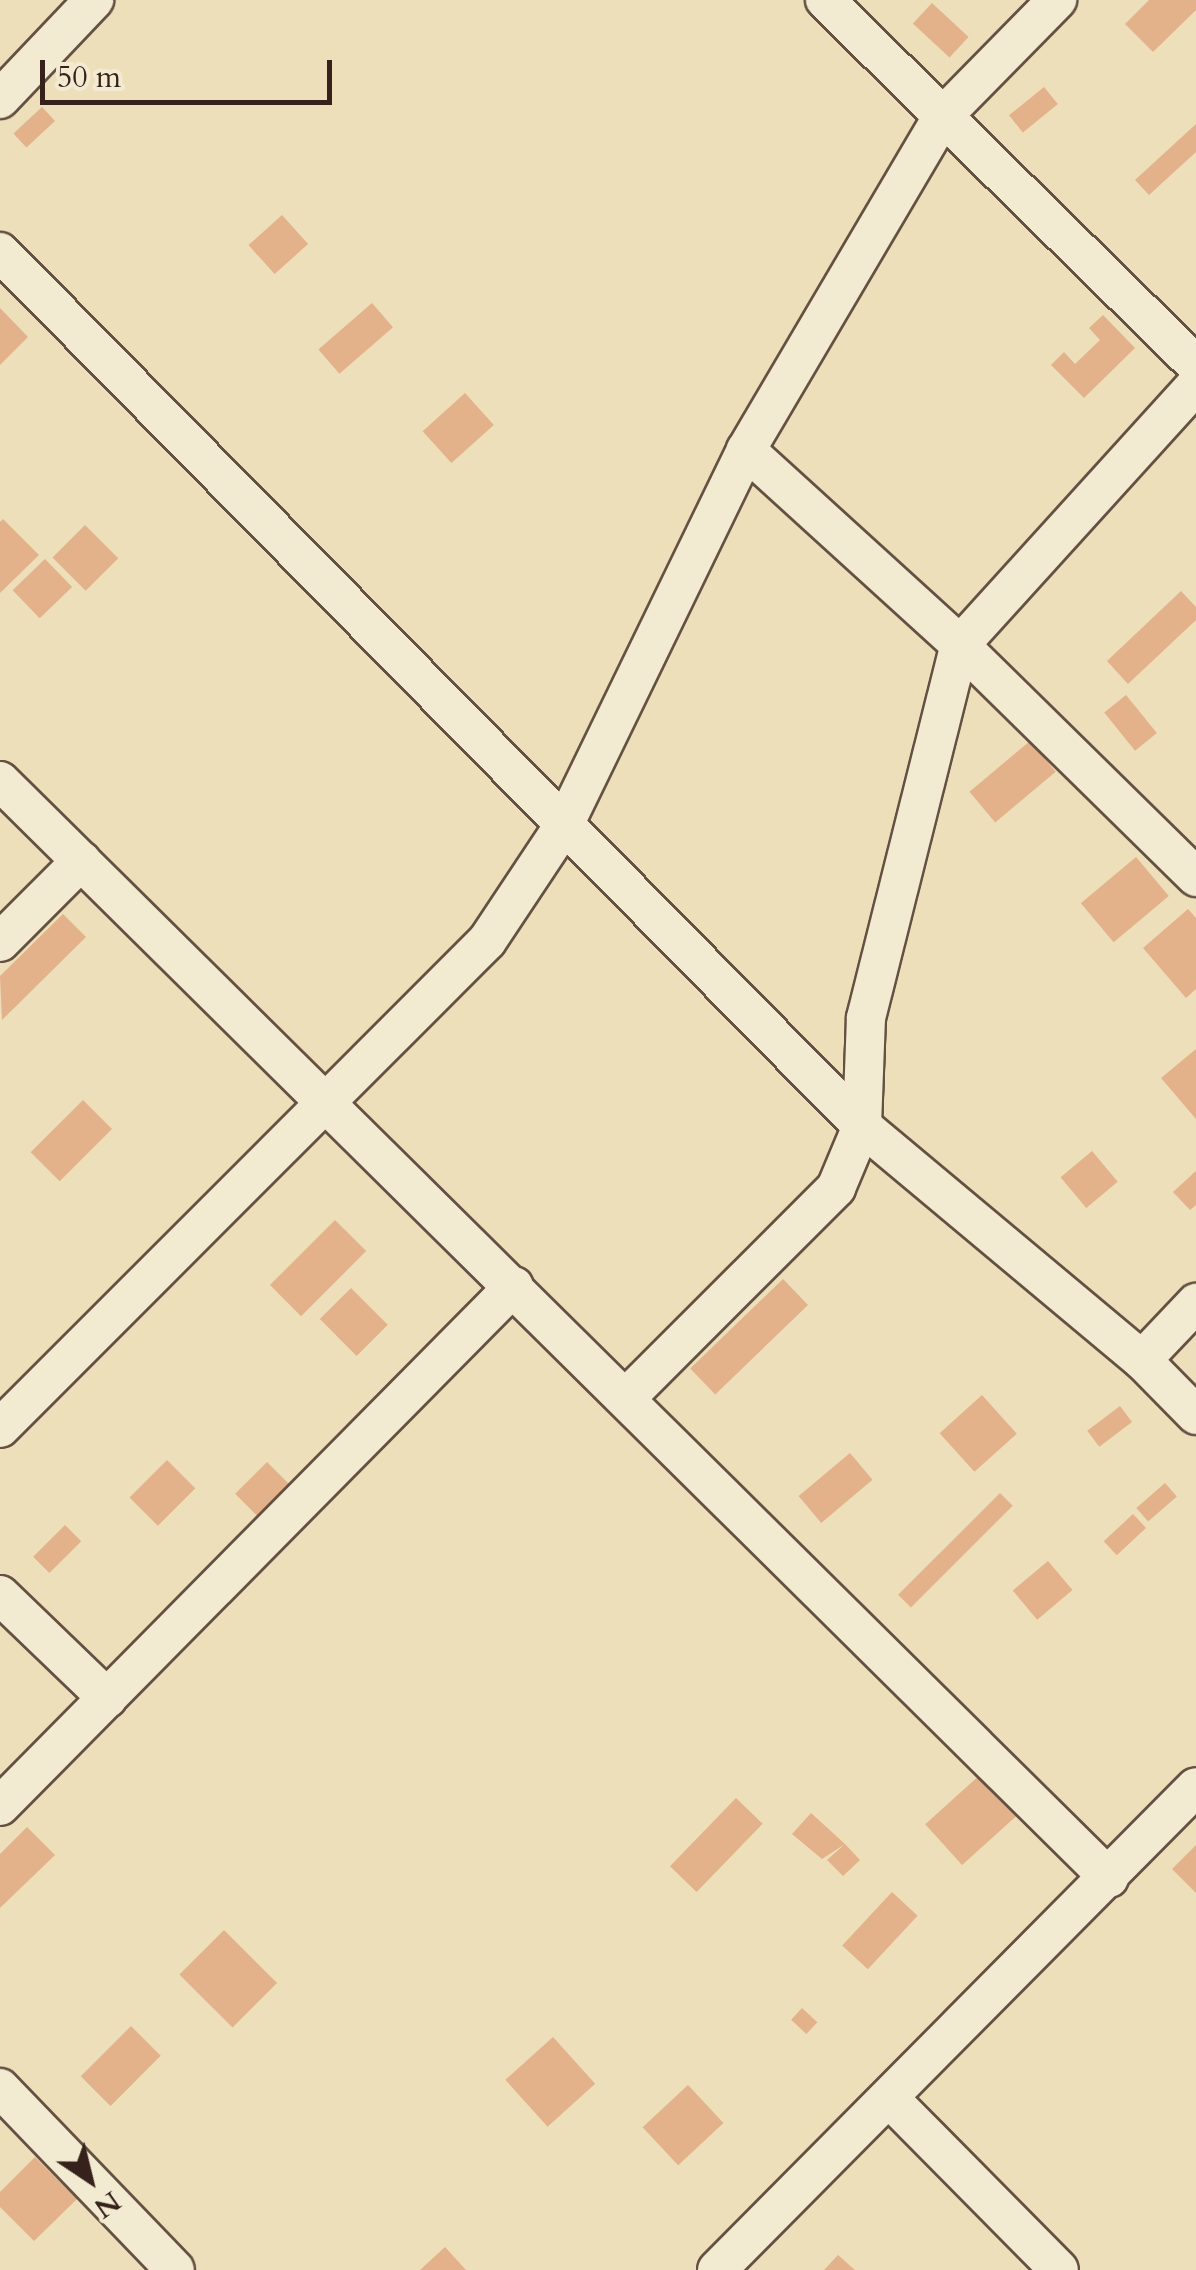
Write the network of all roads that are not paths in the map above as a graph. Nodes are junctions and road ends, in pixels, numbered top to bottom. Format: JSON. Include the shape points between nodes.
{"nodes":[{"id":1,"x":94,"y":0,"type":"edge"},
{"id":2,"x":825,"y":0,"type":"edge"},
{"id":3,"x":1056,"y":0,"type":"edge"},
{"id":4,"x":0,"y":99,"type":"edge"},
{"id":5,"x":943,"y":116,"type":"junction"},
{"id":6,"x":0,"y":252,"type":"edge"},
{"id":7,"x":1196,"y":365,"type":"edge"},
{"id":8,"x":1196,"y":384,"type":"edge"},
{"id":9,"x":746,"y":450,"type":"junction"},
{"id":10,"x":960,"y":646,"type":"junction"},
{"id":11,"x":0,"y":781,"type":"edge"},
{"id":12,"x":564,"y":825,"type":"junction"},
{"id":13,"x":81,"y":861,"type":"junction"},
{"id":14,"x":1196,"y":876,"type":"edge"},
{"id":15,"x":0,"y":942,"type":"edge"},
{"id":16,"x":328,"y":1104,"type":"junction"},
{"id":17,"x":862,"y":1126,"type":"junction"},
{"id":18,"x":514,"y":1286,"type":"junction"},
{"id":19,"x":1196,"y":1303,"type":"edge"},
{"id":20,"x":1142,"y":1360,"type":"junction"},
{"id":21,"x":627,"y":1396,"type":"junction"},
{"id":22,"x":1196,"y":1415,"type":"edge"},
{"id":23,"x":0,"y":1428,"type":"edge"},
{"id":24,"x":0,"y":1595,"type":"edge"},
{"id":25,"x":108,"y":1698,"type":"junction"},
{"id":26,"x":1196,"y":1788,"type":"edge"},
{"id":27,"x":0,"y":1806,"type":"edge"},
{"id":28,"x":1110,"y":1878,"type":"junction"},
{"id":29,"x":0,"y":2088,"type":"edge"},
{"id":30,"x":890,"y":2099,"type":"junction"},
{"id":31,"x":174,"y":2270,"type":"edge"},
{"id":32,"x":717,"y":2270,"type":"edge"},
{"id":33,"x":1059,"y":2270,"type":"edge"}],
"edges":[{"from":1,"to":4,"type":"street"},
{"from":2,"to":5,"type":"street"},
{"from":3,"to":5,"type":"street"},
{"from":5,"to":7,"type":"street"},
{"from":5,"to":9,"type":"street"},
{"from":6,"to":12,"type":"street"},
{"from":8,"to":10,"type":"street"},
{"from":9,"to":10,"type":"street"},
{"from":9,"to":12,"type":"street"},
{"from":10,"to":14,"type":"street"},
{"from":10,"to":17,"type":"street","via":[[866,1018]]},
{"from":11,"to":13,"type":"street"},
{"from":12,"to":16,"type":"street","via":[[487,941]]},
{"from":12,"to":17,"type":"street"},
{"from":13,"to":15,"type":"street"},
{"from":13,"to":16,"type":"street"},
{"from":16,"to":18,"type":"street"},
{"from":16,"to":23,"type":"street"},
{"from":17,"to":20,"type":"street"},
{"from":17,"to":21,"type":"street","via":[[836,1188]]},
{"from":18,"to":21,"type":"street"},
{"from":18,"to":25,"type":"street"},
{"from":19,"to":20,"type":"street"},
{"from":20,"to":22,"type":"street"},
{"from":21,"to":28,"type":"street"},
{"from":24,"to":25,"type":"street"},
{"from":25,"to":27,"type":"street"},
{"from":26,"to":28,"type":"street"},
{"from":28,"to":30,"type":"street"},
{"from":29,"to":31,"type":"street"},
{"from":30,"to":32,"type":"street"},
{"from":30,"to":33,"type":"street"}]}
